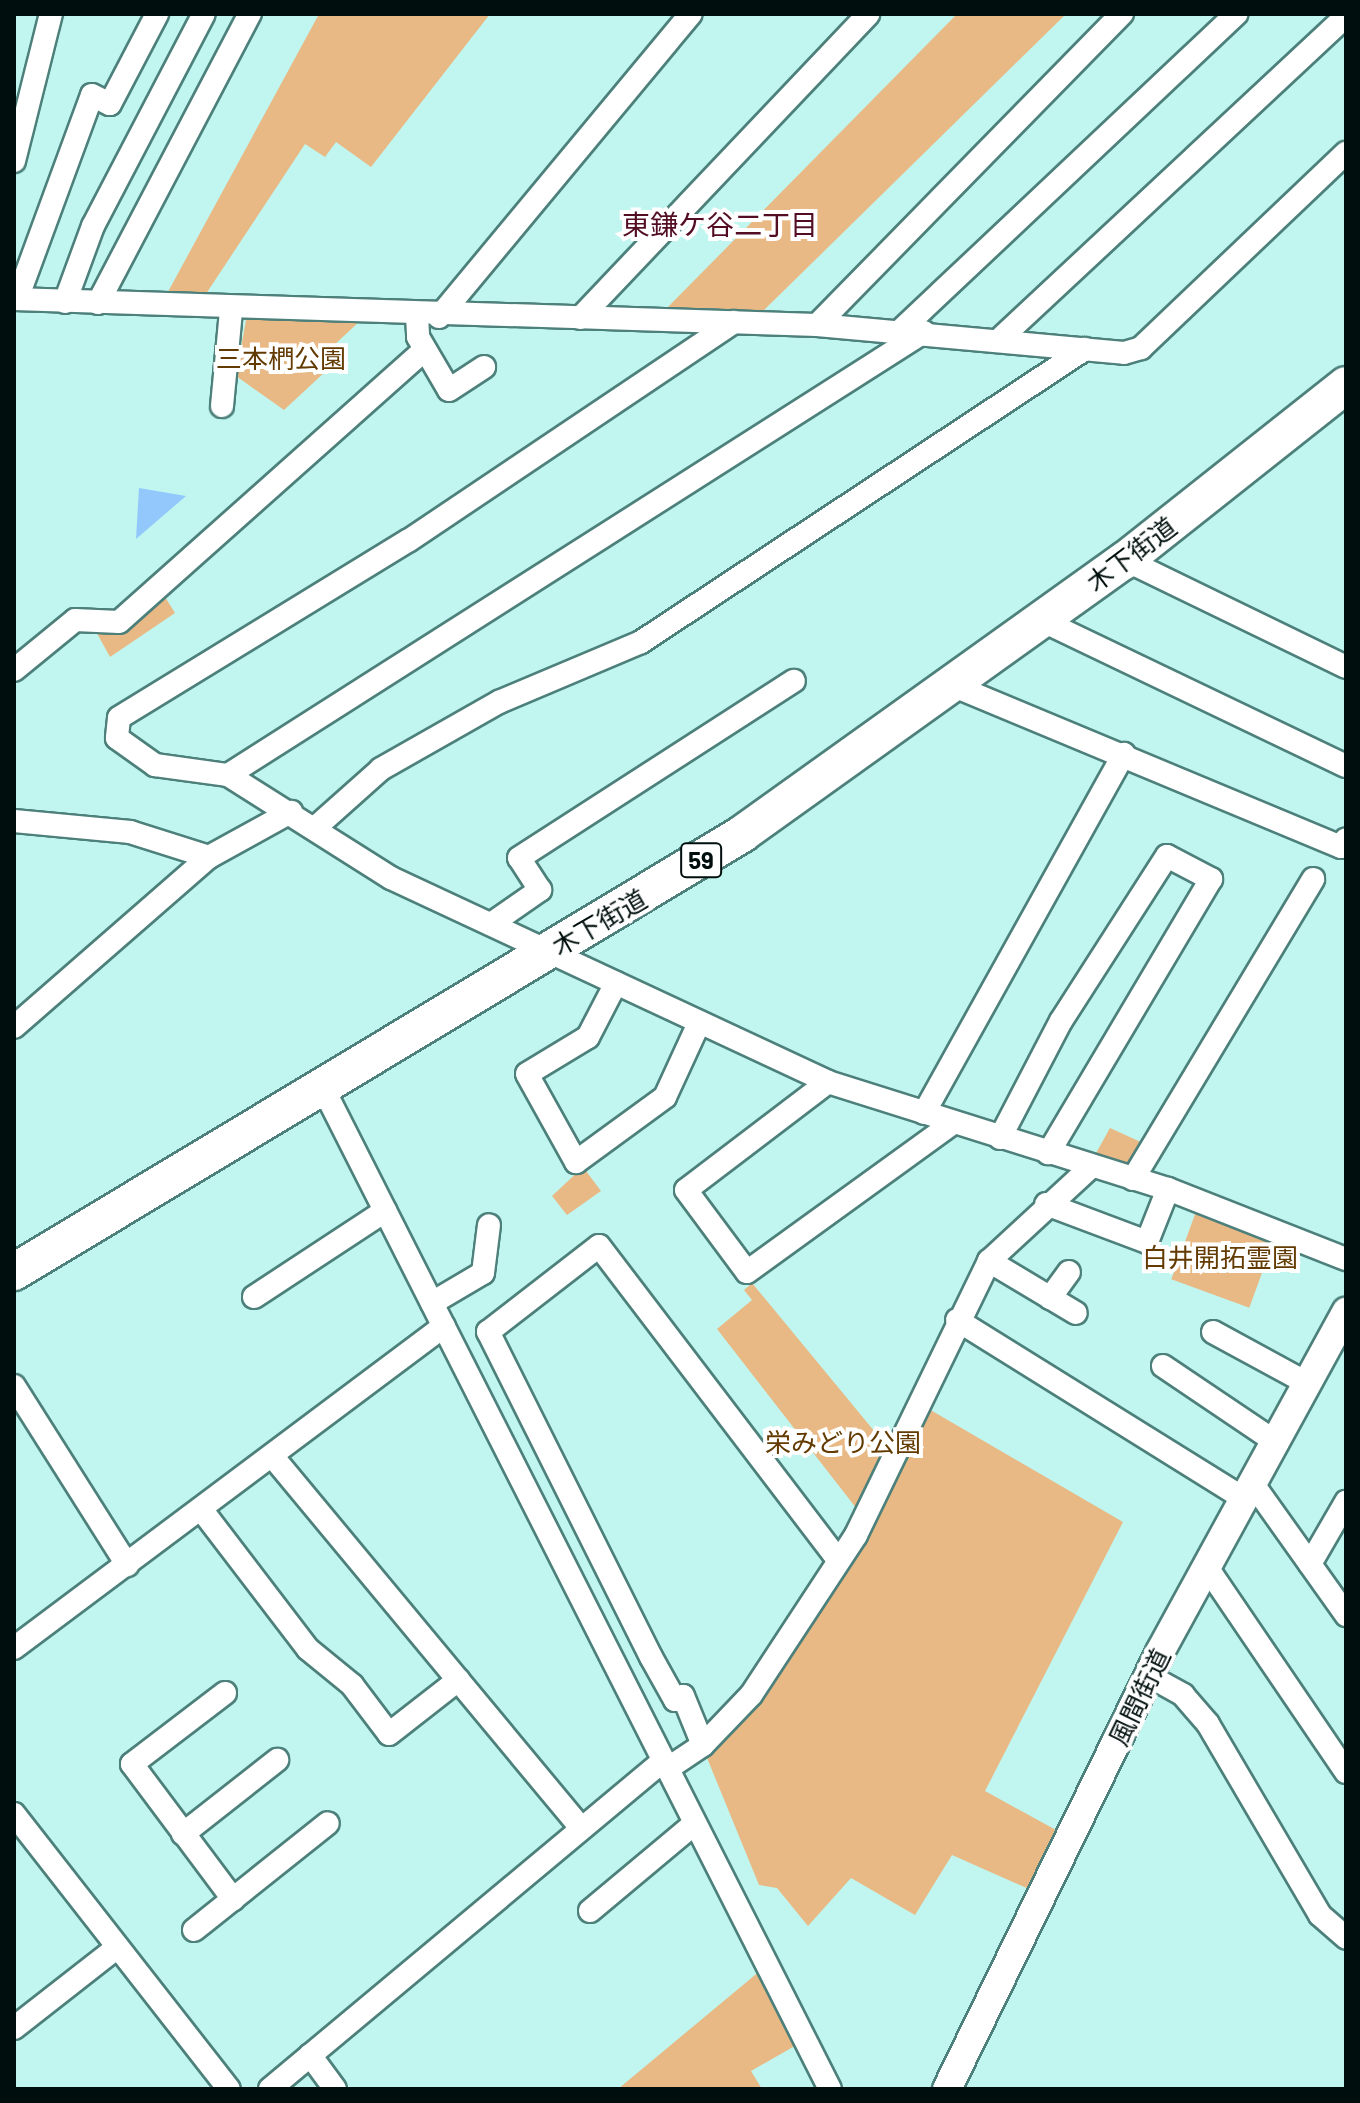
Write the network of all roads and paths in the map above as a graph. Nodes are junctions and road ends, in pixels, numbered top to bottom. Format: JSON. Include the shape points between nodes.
{"nodes":[{"id":1,"x":51,"y":14,"type":"edge"},
{"id":2,"x":157,"y":14,"type":"edge"},
{"id":3,"x":204,"y":14,"type":"edge"},
{"id":4,"x":250,"y":14,"type":"edge"},
{"id":5,"x":691,"y":14,"type":"edge"},
{"id":6,"x":868,"y":14,"type":"edge"},
{"id":7,"x":1122,"y":14,"type":"edge"},
{"id":8,"x":1236,"y":14,"type":"edge"},
{"id":9,"x":1346,"y":16,"type":"edge"},
{"id":10,"x":1346,"y":153,"type":"edge"},
{"id":11,"x":14,"y":161,"type":"edge"},
{"id":12,"x":15,"y":299,"type":"edge"},
{"id":13,"x":65,"y":302,"type":"junction"},
{"id":14,"x":98,"y":303,"type":"junction"},
{"id":15,"x":231,"y":310,"type":"junction"},
{"id":16,"x":417,"y":315,"type":"junction"},
{"id":17,"x":439,"y":317,"type":"junction"},
{"id":18,"x":580,"y":318,"type":"junction"},
{"id":19,"x":734,"y":322,"type":"junction"},
{"id":20,"x":817,"y":325,"type":"junction"},
{"id":21,"x":901,"y":330,"type":"junction"},
{"id":22,"x":924,"y":332,"type":"junction"},
{"id":23,"x":1002,"y":337,"type":"junction"},
{"id":24,"x":1085,"y":349,"type":"junction"},
{"id":25,"x":424,"y":350,"type":"junction"},
{"id":26,"x":484,"y":367,"type":"dead end"},
{"id":27,"x":1346,"y":385,"type":"edge"},
{"id":28,"x":222,"y":406,"type":"dead end"},
{"id":29,"x":1131,"y":554,"type":"junction"},
{"id":30,"x":1041,"y":620,"type":"junction"},
{"id":31,"x":1346,"y":667,"type":"edge"},
{"id":32,"x":14,"y":670,"type":"edge"},
{"id":33,"x":794,"y":681,"type":"dead end"},
{"id":34,"x":952,"y":685,"type":"junction"},
{"id":35,"x":1124,"y":754,"type":"junction"},
{"id":36,"x":1346,"y":766,"type":"edge"},
{"id":37,"x":228,"y":775,"type":"junction"},
{"id":38,"x":291,"y":812,"type":"junction"},
{"id":39,"x":14,"y":821,"type":"edge"},
{"id":40,"x":316,"y":827,"type":"junction"},
{"id":41,"x":1346,"y":839,"type":"edge"},
{"id":42,"x":209,"y":857,"type":"junction"},
{"id":43,"x":1313,"y":879,"type":"dead end"},
{"id":44,"x":491,"y":924,"type":"junction"},
{"id":45,"x":549,"y":951,"type":"junction"},
{"id":46,"x":616,"y":983,"type":"junction"},
{"id":47,"x":699,"y":1023,"type":"junction"},
{"id":48,"x":14,"y":1027,"type":"edge"},
{"id":49,"x":828,"y":1082,"type":"junction"},
{"id":50,"x":322,"y":1086,"type":"junction"},
{"id":51,"x":924,"y":1113,"type":"junction"},
{"id":52,"x":953,"y":1123,"type":"junction"},
{"id":53,"x":1000,"y":1138,"type":"junction"},
{"id":54,"x":1048,"y":1153,"type":"junction"},
{"id":55,"x":1091,"y":1167,"type":"junction"},
{"id":56,"x":1133,"y":1179,"type":"junction"},
{"id":57,"x":1168,"y":1189,"type":"junction"},
{"id":58,"x":1046,"y":1204,"type":"junction"},
{"id":59,"x":385,"y":1211,"type":"junction"},
{"id":60,"x":489,"y":1225,"type":"dead end"},
{"id":61,"x":1346,"y":1259,"type":"edge"},
{"id":62,"x":989,"y":1261,"type":"junction"},
{"id":63,"x":14,"y":1272,"type":"edge"},
{"id":64,"x":1069,"y":1272,"type":"dead end"},
{"id":65,"x":254,"y":1297,"type":"dead end"},
{"id":66,"x":1050,"y":1298,"type":"junction"},
{"id":67,"x":432,"y":1303,"type":"junction"},
{"id":68,"x":1346,"y":1312,"type":"edge"},
{"id":69,"x":1076,"y":1313,"type":"dead end"},
{"id":70,"x":957,"y":1320,"type":"junction"},
{"id":71,"x":444,"y":1326,"type":"junction"},
{"id":72,"x":1213,"y":1332,"type":"dead end"},
{"id":73,"x":1163,"y":1366,"type":"dead end"},
{"id":74,"x":1307,"y":1383,"type":"junction"},
{"id":75,"x":14,"y":1386,"type":"edge"},
{"id":76,"x":1277,"y":1443,"type":"junction"},
{"id":77,"x":273,"y":1457,"type":"junction"},
{"id":78,"x":1249,"y":1492,"type":"junction"},
{"id":79,"x":1346,"y":1502,"type":"edge"},
{"id":80,"x":201,"y":1509,"type":"junction"},
{"id":81,"x":837,"y":1558,"type":"junction"},
{"id":82,"x":1310,"y":1564,"type":"junction"},
{"id":83,"x":127,"y":1565,"type":"junction"},
{"id":84,"x":1206,"y":1566,"type":"junction"},
{"id":85,"x":1346,"y":1615,"type":"edge"},
{"id":86,"x":14,"y":1648,"type":"edge"},
{"id":87,"x":1151,"y":1677,"type":"junction"},
{"id":88,"x":458,"y":1680,"type":"junction"},
{"id":89,"x":225,"y":1693,"type":"dead end"},
{"id":90,"x":703,"y":1745,"type":"junction"},
{"id":91,"x":277,"y":1760,"type":"dead end"},
{"id":92,"x":665,"y":1765,"type":"junction"},
{"id":93,"x":1346,"y":1772,"type":"edge"},
{"id":94,"x":14,"y":1814,"type":"edge"},
{"id":95,"x":328,"y":1823,"type":"dead end"},
{"id":96,"x":694,"y":1824,"type":"junction"},
{"id":97,"x":580,"y":1827,"type":"junction"},
{"id":98,"x":183,"y":1834,"type":"junction"},
{"id":99,"x":233,"y":1899,"type":"junction"},
{"id":100,"x":590,"y":1911,"type":"dead end"},
{"id":101,"x":194,"y":1930,"type":"dead end"},
{"id":102,"x":1346,"y":1938,"type":"edge"},
{"id":103,"x":115,"y":1949,"type":"junction"},
{"id":104,"x":14,"y":2028,"type":"edge"},
{"id":105,"x":310,"y":2055,"type":"junction"},
{"id":106,"x":229,"y":2089,"type":"edge"},
{"id":107,"x":270,"y":2089,"type":"edge"},
{"id":108,"x":335,"y":2089,"type":"edge"},
{"id":109,"x":830,"y":2089,"type":"edge"},
{"id":110,"x":947,"y":2089,"type":"edge"}],
"edges":[{"from":1,"to":11,"type":"street"},
{"from":2,"to":12,"type":"street","via":[[110,104],[92,95]]},
{"from":3,"to":13,"type":"street","via":[[93,226]]},
{"from":4,"to":14,"type":"street"},
{"from":5,"to":17,"type":"street"},
{"from":6,"to":18,"type":"street"},
{"from":7,"to":20,"type":"street"},
{"from":8,"to":21,"type":"street"},
{"from":9,"to":23,"type":"street"},
{"from":10,"to":24,"type":"street","via":[[1141,348]]},
{"from":12,"to":13,"type":"street"},
{"from":13,"to":14,"type":"street"},
{"from":14,"to":15,"type":"street"},
{"from":15,"to":16,"type":"street"},
{"from":15,"to":28,"type":"street"},
{"from":16,"to":17,"type":"street"},
{"from":16,"to":25,"type":"street"},
{"from":17,"to":18,"type":"street"},
{"from":18,"to":19,"type":"street"},
{"from":19,"to":20,"type":"street"},
{"from":19,"to":37,"type":"street","via":[[409,540],[119,718],[117,738],[126,751],[155,765]]},
{"from":20,"to":21,"type":"street"},
{"from":21,"to":22,"type":"street"},
{"from":22,"to":23,"type":"street"},
{"from":22,"to":37,"type":"street"},
{"from":23,"to":24,"type":"street"},
{"from":24,"to":40,"type":"street","via":[[641,642],[499,702],[381,769]]},
{"from":25,"to":26,"type":"street","via":[[449,390]]},
{"from":25,"to":32,"type":"street","via":[[119,622],[75,620]]},
{"from":27,"to":29,"type":"main road","name":"木下街道","number":"59"},
{"from":29,"to":30,"type":"main road","name":"木下街道","number":"59"},
{"from":29,"to":31,"type":"street","via":[[1138,566]]},
{"from":30,"to":34,"type":"main road","name":"木下街道","number":"59"},
{"from":30,"to":36,"type":"street"},
{"from":33,"to":44,"type":"street","via":[[519,858],[540,890]]},
{"from":34,"to":35,"type":"street"},
{"from":34,"to":45,"type":"main road","name":"木下街道","number":"59","via":[[742,834]]},
{"from":35,"to":41,"type":"street","via":[[1341,847]]},
{"from":35,"to":51,"type":"street"},
{"from":37,"to":38,"type":"street"},
{"from":38,"to":40,"type":"street"},
{"from":38,"to":42,"type":"street"},
{"from":39,"to":42,"type":"street","via":[[130,832]]},
{"from":40,"to":44,"type":"street","via":[[391,878]]},
{"from":42,"to":48,"type":"street"},
{"from":43,"to":56,"type":"street"},
{"from":44,"to":45,"type":"street"},
{"from":45,"to":46,"type":"street"},
{"from":45,"to":50,"type":"main road","name":"木下街道","number":"59"},
{"from":46,"to":47,"type":"street"},
{"from":46,"to":47,"type":"street","via":[[588,1037],[527,1074],[576,1162],[665,1097]]},
{"from":47,"to":49,"type":"street"},
{"from":49,"to":51,"type":"street"},
{"from":49,"to":52,"type":"street","via":[[686,1190],[747,1272]]},
{"from":50,"to":59,"type":"street"},
{"from":50,"to":63,"type":"main road","name":"木下街道","number":"59"},
{"from":51,"to":52,"type":"street"},
{"from":52,"to":53,"type":"street"},
{"from":53,"to":54,"type":"street"},
{"from":53,"to":54,"type":"street","via":[[1061,1021],[1167,856],[1211,879]]},
{"from":54,"to":55,"type":"street"},
{"from":55,"to":56,"type":"street"},
{"from":55,"to":58,"type":"street"},
{"from":56,"to":57,"type":"street"},
{"from":57,"to":58,"type":"street","via":[[1147,1242]]},
{"from":57,"to":61,"type":"street"},
{"from":58,"to":62,"type":"street"},
{"from":59,"to":65,"type":"street"},
{"from":59,"to":67,"type":"street"},
{"from":60,"to":67,"type":"street","via":[[483,1273]]},
{"from":62,"to":66,"type":"street"},
{"from":62,"to":70,"type":"street"},
{"from":64,"to":66,"type":"street"},
{"from":66,"to":69,"type":"street"},
{"from":67,"to":71,"type":"street"},
{"from":68,"to":74,"type":"street","name":"風間街道"},
{"from":70,"to":78,"type":"street"},
{"from":70,"to":81,"type":"street","via":[[856,1535]]},
{"from":71,"to":77,"type":"street"},
{"from":71,"to":92,"type":"street"},
{"from":72,"to":74,"type":"street"},
{"from":73,"to":76,"type":"street"},
{"from":74,"to":76,"type":"street","name":"風間街道"},
{"from":75,"to":83,"type":"street"},
{"from":76,"to":78,"type":"street","name":"風間街道"},
{"from":77,"to":80,"type":"street"},
{"from":77,"to":88,"type":"street"},
{"from":78,"to":82,"type":"street"},
{"from":78,"to":84,"type":"street","name":"風間街道"},
{"from":79,"to":82,"type":"street"},
{"from":80,"to":83,"type":"street"},
{"from":80,"to":88,"type":"street","via":[[308,1649],[352,1685],[389,1734]]},
{"from":81,"to":90,"type":"street","via":[[751,1695]]},
{"from":81,"to":90,"type":"street","via":[[599,1246],[488,1332],[651,1657],[675,1700],[683,1696]]},
{"from":82,"to":85,"type":"street"},
{"from":83,"to":86,"type":"street"},
{"from":84,"to":87,"type":"street","name":"風間街道"},
{"from":84,"to":93,"type":"street"},
{"from":87,"to":102,"type":"street","via":[[1183,1695],[1208,1724],[1320,1915]]},
{"from":87,"to":110,"type":"street","name":"風間街道"},
{"from":88,"to":97,"type":"street"},
{"from":89,"to":98,"type":"street","via":[[132,1764]]},
{"from":90,"to":92,"type":"street"},
{"from":91,"to":98,"type":"street"},
{"from":92,"to":96,"type":"street"},
{"from":92,"to":97,"type":"street"},
{"from":94,"to":103,"type":"street"},
{"from":95,"to":99,"type":"street"},
{"from":96,"to":100,"type":"street"},
{"from":96,"to":109,"type":"street"},
{"from":97,"to":105,"type":"street"},
{"from":98,"to":99,"type":"street"},
{"from":99,"to":101,"type":"street"},
{"from":103,"to":104,"type":"street"},
{"from":103,"to":106,"type":"street"},
{"from":105,"to":107,"type":"street"},
{"from":105,"to":108,"type":"street"}]}
